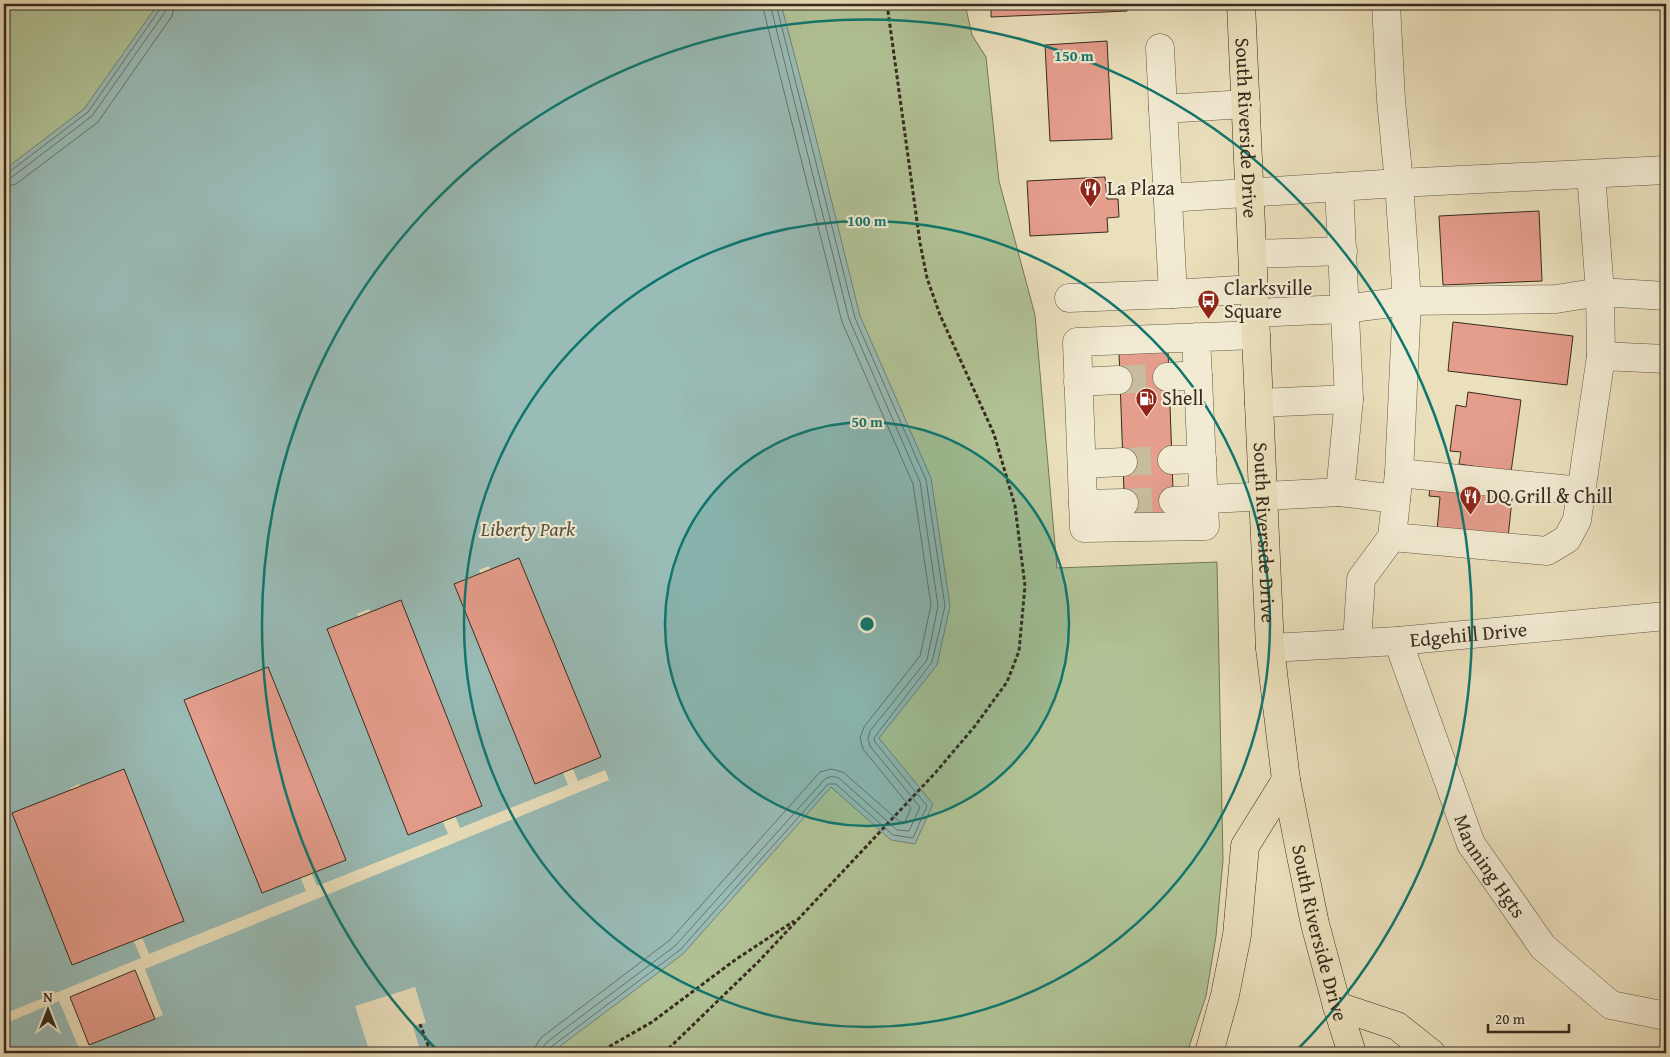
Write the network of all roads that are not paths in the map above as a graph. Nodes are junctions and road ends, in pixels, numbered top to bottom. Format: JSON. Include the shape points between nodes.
{"nodes":[{"id":1,"x":1241,"y":4,"type":"edge"},
{"id":2,"x":1386,"y":4,"type":"edge"},
{"id":3,"x":1160,"y":48,"type":"dead end"},
{"id":4,"x":1246,"y":104,"type":"junction"},
{"id":5,"x":1162,"y":109,"type":"junction"},
{"id":6,"x":1666,"y":170,"type":"edge"},
{"id":7,"x":1591,"y":174,"type":"junction"},
{"id":8,"x":1399,"y":183,"type":"junction"},
{"id":9,"x":1339,"y":186,"type":"junction"},
{"id":10,"x":1250,"y":192,"type":"junction"},
{"id":11,"x":1168,"y":198,"type":"junction"},
{"id":12,"x":1343,"y":251,"type":"junction"},
{"id":13,"x":1252,"y":254,"type":"junction"},
{"id":14,"x":1600,"y":292,"type":"junction"},
{"id":15,"x":1173,"y":294,"type":"junction"},
{"id":16,"x":1666,"y":296,"type":"edge"},
{"id":17,"x":1069,"y":298,"type":"dead end"},
{"id":18,"x":1407,"y":301,"type":"junction"},
{"id":19,"x":1344,"y":309,"type":"junction"},
{"id":20,"x":1255,"y":312,"type":"junction"},
{"id":21,"x":1196,"y":337,"type":"junction"},
{"id":22,"x":1601,"y":356,"type":"junction"},
{"id":23,"x":1666,"y":360,"type":"edge"},
{"id":24,"x":1198,"y":375,"type":"junction"},
{"id":25,"x":1167,"y":377,"type":"tunnel mouth"},
{"id":26,"x":1118,"y":380,"type":"tunnel mouth"},
{"id":27,"x":1078,"y":382,"type":"junction"},
{"id":28,"x":1349,"y":399,"type":"junction"},
{"id":29,"x":1259,"y":403,"type":"junction"},
{"id":30,"x":1202,"y":459,"type":"junction"},
{"id":31,"x":1172,"y":460,"type":"tunnel mouth"},
{"id":32,"x":1123,"y":462,"type":"tunnel mouth"},
{"id":33,"x":1082,"y":464,"type":"junction"},
{"id":34,"x":1397,"y":486,"type":"junction"},
{"id":35,"x":1582,"y":491,"type":"junction"},
{"id":36,"x":1340,"y":492,"type":"junction"},
{"id":37,"x":1262,"y":495,"type":"junction"},
{"id":38,"x":1204,"y":500,"type":"junction"},
{"id":39,"x":1173,"y":501,"type":"tunnel mouth"},
{"id":40,"x":1124,"y":502,"type":"tunnel mouth"},
{"id":41,"x":1083,"y":504,"type":"junction"},
{"id":42,"x":1392,"y":537,"type":"junction"},
{"id":43,"x":1666,"y":616,"type":"edge"},
{"id":44,"x":1398,"y":641,"type":"junction"},
{"id":45,"x":1357,"y":644,"type":"junction"},
{"id":46,"x":1270,"y":648,"type":"junction"},
{"id":47,"x":1286,"y":780,"type":"junction"},
{"id":48,"x":1337,"y":1006,"type":"junction"},
{"id":49,"x":1666,"y":1016,"type":"edge"},
{"id":50,"x":1208,"y":1053,"type":"edge"},
{"id":51,"x":1352,"y":1053,"type":"edge"},
{"id":52,"x":1431,"y":1053,"type":"edge"}],
"edges":[{"from":1,"to":4,"type":"highway","name":"South Riverside Drive"},
{"from":2,"to":8,"type":"street"},
{"from":3,"to":5,"type":"street"},
{"from":4,"to":5,"type":"street"},
{"from":4,"to":10,"type":"highway","name":"South Riverside Drive"},
{"from":5,"to":11,"type":"street"},
{"from":6,"to":7,"type":"street"},
{"from":7,"to":8,"type":"street"},
{"from":7,"to":14,"type":"street"},
{"from":8,"to":9,"type":"street"},
{"from":8,"to":18,"type":"street"},
{"from":9,"to":10,"type":"street"},
{"from":9,"to":12,"type":"street"},
{"from":10,"to":11,"type":"street"},
{"from":10,"to":13,"type":"highway","name":"South Riverside Drive"},
{"from":11,"to":15,"type":"street"},
{"from":12,"to":13,"type":"street"},
{"from":12,"to":19,"type":"street"},
{"from":13,"to":20,"type":"highway","name":"South Riverside Drive"},
{"from":14,"to":16,"type":"street"},
{"from":14,"to":18,"type":"street","via":[[1556,299]]},
{"from":14,"to":22,"type":"street"},
{"from":15,"to":17,"type":"street"},
{"from":15,"to":20,"type":"street"},
{"from":18,"to":19,"type":"street"},
{"from":18,"to":34,"type":"street"},
{"from":19,"to":20,"type":"street"},
{"from":19,"to":28,"type":"street"},
{"from":20,"to":21,"type":"street"},
{"from":20,"to":29,"type":"highway","name":"South Riverside Drive"},
{"from":21,"to":24,"type":"street"},
{"from":21,"to":27,"type":"street","via":[[1077,342]]},
{"from":22,"to":23,"type":"street"},
{"from":22,"to":35,"type":"street"},
{"from":24,"to":25,"type":"street"},
{"from":24,"to":30,"type":"street"},
{"from":26,"to":27,"type":"street"},
{"from":27,"to":33,"type":"street"},
{"from":28,"to":29,"type":"street"},
{"from":28,"to":36,"type":"street"},
{"from":29,"to":37,"type":"highway","name":"South Riverside Drive"},
{"from":30,"to":31,"type":"street"},
{"from":30,"to":38,"type":"street"},
{"from":32,"to":33,"type":"street"},
{"from":33,"to":41,"type":"street"},
{"from":34,"to":35,"type":"street"},
{"from":34,"to":36,"type":"street"},
{"from":34,"to":42,"type":"street"},
{"from":35,"to":42,"type":"street","via":[[1577,520],[1567,539],[1547,551]]},
{"from":36,"to":37,"type":"street"},
{"from":37,"to":38,"type":"street"},
{"from":37,"to":46,"type":"highway","name":"South Riverside Drive"},
{"from":38,"to":39,"type":"street"},
{"from":38,"to":41,"type":"street","via":[[1205,526],[1084,528]]},
{"from":40,"to":41,"type":"street"},
{"from":42,"to":45,"type":"street","via":[[1360,579]]},
{"from":43,"to":44,"type":"street","name":"Edgehill Drive"},
{"from":44,"to":45,"type":"street","name":"Edgehill Drive"},
{"from":44,"to":49,"type":"street","name":"Manning Hgts","via":[[1471,844],[1543,947],[1611,1005]]},
{"from":45,"to":46,"type":"street","name":"Edgehill Drive"},
{"from":46,"to":47,"type":"highway","name":"South Riverside Drive"},
{"from":47,"to":48,"type":"highway","name":"South Riverside Drive","via":[[1315,924]]},
{"from":47,"to":50,"type":"highway","via":[[1245,846],[1237,935],[1225,995]]},
{"from":48,"to":51,"type":"highway","name":"South Riverside Drive"},
{"from":48,"to":52,"type":"highway","via":[[1397,1026]]}]}
